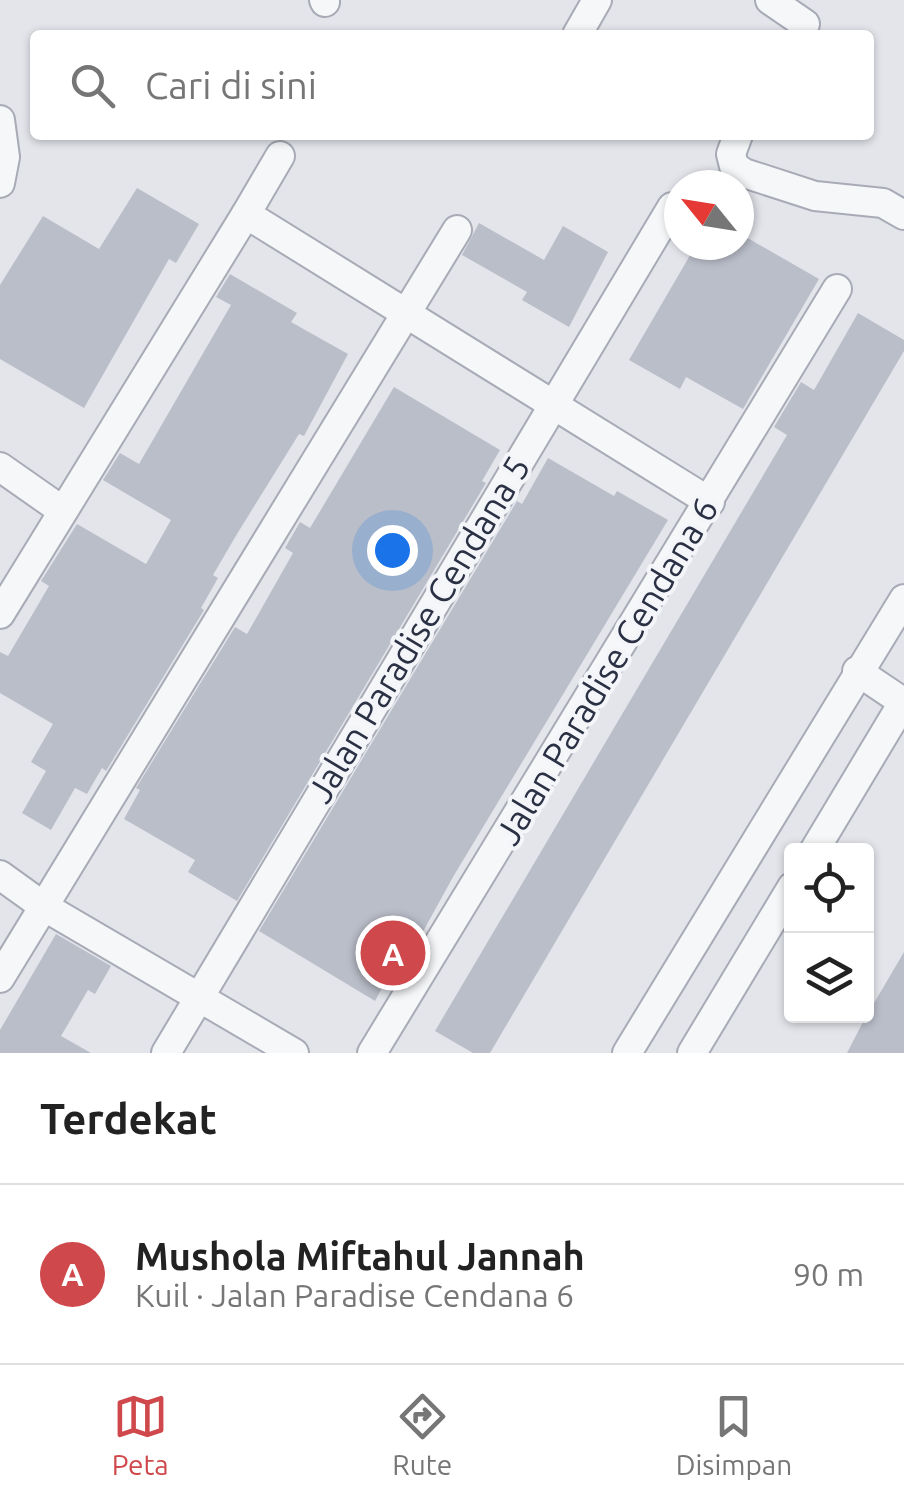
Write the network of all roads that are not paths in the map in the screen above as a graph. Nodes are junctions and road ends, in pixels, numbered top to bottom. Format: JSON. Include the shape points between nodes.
{"nodes":[{"id":1,"x":597,"y":0,"type":"edge"},
{"id":2,"x":770,"y":0,"type":"edge"},
{"id":3,"x":808,"y":20,"type":"edge"},
{"id":4,"x":580,"y":30,"type":"edge"},
{"id":5,"x":0,"y":120,"type":"edge"},
{"id":6,"x":736,"y":140,"type":"edge"},
{"id":7,"x":280,"y":156,"type":"dead end"},
{"id":8,"x":0,"y":183,"type":"edge"},
{"id":9,"x":246,"y":214,"type":"junction"},
{"id":10,"x":904,"y":215,"type":"edge"},
{"id":11,"x":664,"y":219,"type":"edge"},
{"id":12,"x":458,"y":230,"type":"dead end"},
{"id":13,"x":838,"y":289,"type":"dead end"},
{"id":14,"x":406,"y":313,"type":"junction"},
{"id":15,"x":552,"y":407,"type":"junction"},
{"id":16,"x":0,"y":466,"type":"edge"},
{"id":17,"x":710,"y":502,"type":"junction"},
{"id":18,"x":60,"y":509,"type":"junction"},
{"id":19,"x":904,"y":599,"type":"edge"},
{"id":20,"x":0,"y":614,"type":"edge"},
{"id":21,"x":856,"y":670,"type":"junction"},
{"id":22,"x":904,"y":702,"type":"edge"},
{"id":23,"x":818,"y":843,"type":"edge"},
{"id":24,"x":0,"y":876,"type":"edge"},
{"id":25,"x":784,"y":901,"type":"edge"},
{"id":26,"x":43,"y":906,"type":"junction"},
{"id":27,"x":0,"y":978,"type":"edge"},
{"id":28,"x":198,"y":995,"type":"junction"},
{"id":29,"x":166,"y":1053,"type":"edge"},
{"id":30,"x":294,"y":1053,"type":"edge"},
{"id":31,"x":372,"y":1053,"type":"edge"},
{"id":32,"x":627,"y":1053,"type":"edge"},
{"id":33,"x":692,"y":1053,"type":"edge"}],
"edges":[{"from":1,"to":4,"type":"street"},
{"from":2,"to":3,"type":"street"},
{"from":5,"to":8,"type":"street"},
{"from":6,"to":10,"type":"street","via":[[731,154],[744,173],[815,196],[883,203]]},
{"from":7,"to":9,"type":"street"},
{"from":9,"to":14,"type":"street"},
{"from":9,"to":18,"type":"street"},
{"from":11,"to":15,"type":"street","name":"Jalan Paradise Cendana 5"},
{"from":12,"to":14,"type":"street"},
{"from":13,"to":17,"type":"street","name":"Jalan Paradise Cendana 6"},
{"from":14,"to":15,"type":"street"},
{"from":14,"to":26,"type":"street"},
{"from":15,"to":17,"type":"street"},
{"from":15,"to":28,"type":"street","name":"Jalan Paradise Cendana 5"},
{"from":16,"to":18,"type":"street"},
{"from":17,"to":31,"type":"street","name":"Jalan Paradise Cendana 6"},
{"from":18,"to":20,"type":"street"},
{"from":19,"to":21,"type":"street"},
{"from":21,"to":22,"type":"street"},
{"from":21,"to":32,"type":"street"},
{"from":22,"to":23,"type":"street"},
{"from":24,"to":26,"type":"street"},
{"from":25,"to":33,"type":"street"},
{"from":26,"to":27,"type":"street"},
{"from":26,"to":28,"type":"street"},
{"from":28,"to":29,"type":"street","name":"Jalan Paradise Cendana 5"},
{"from":28,"to":30,"type":"street"}]}
